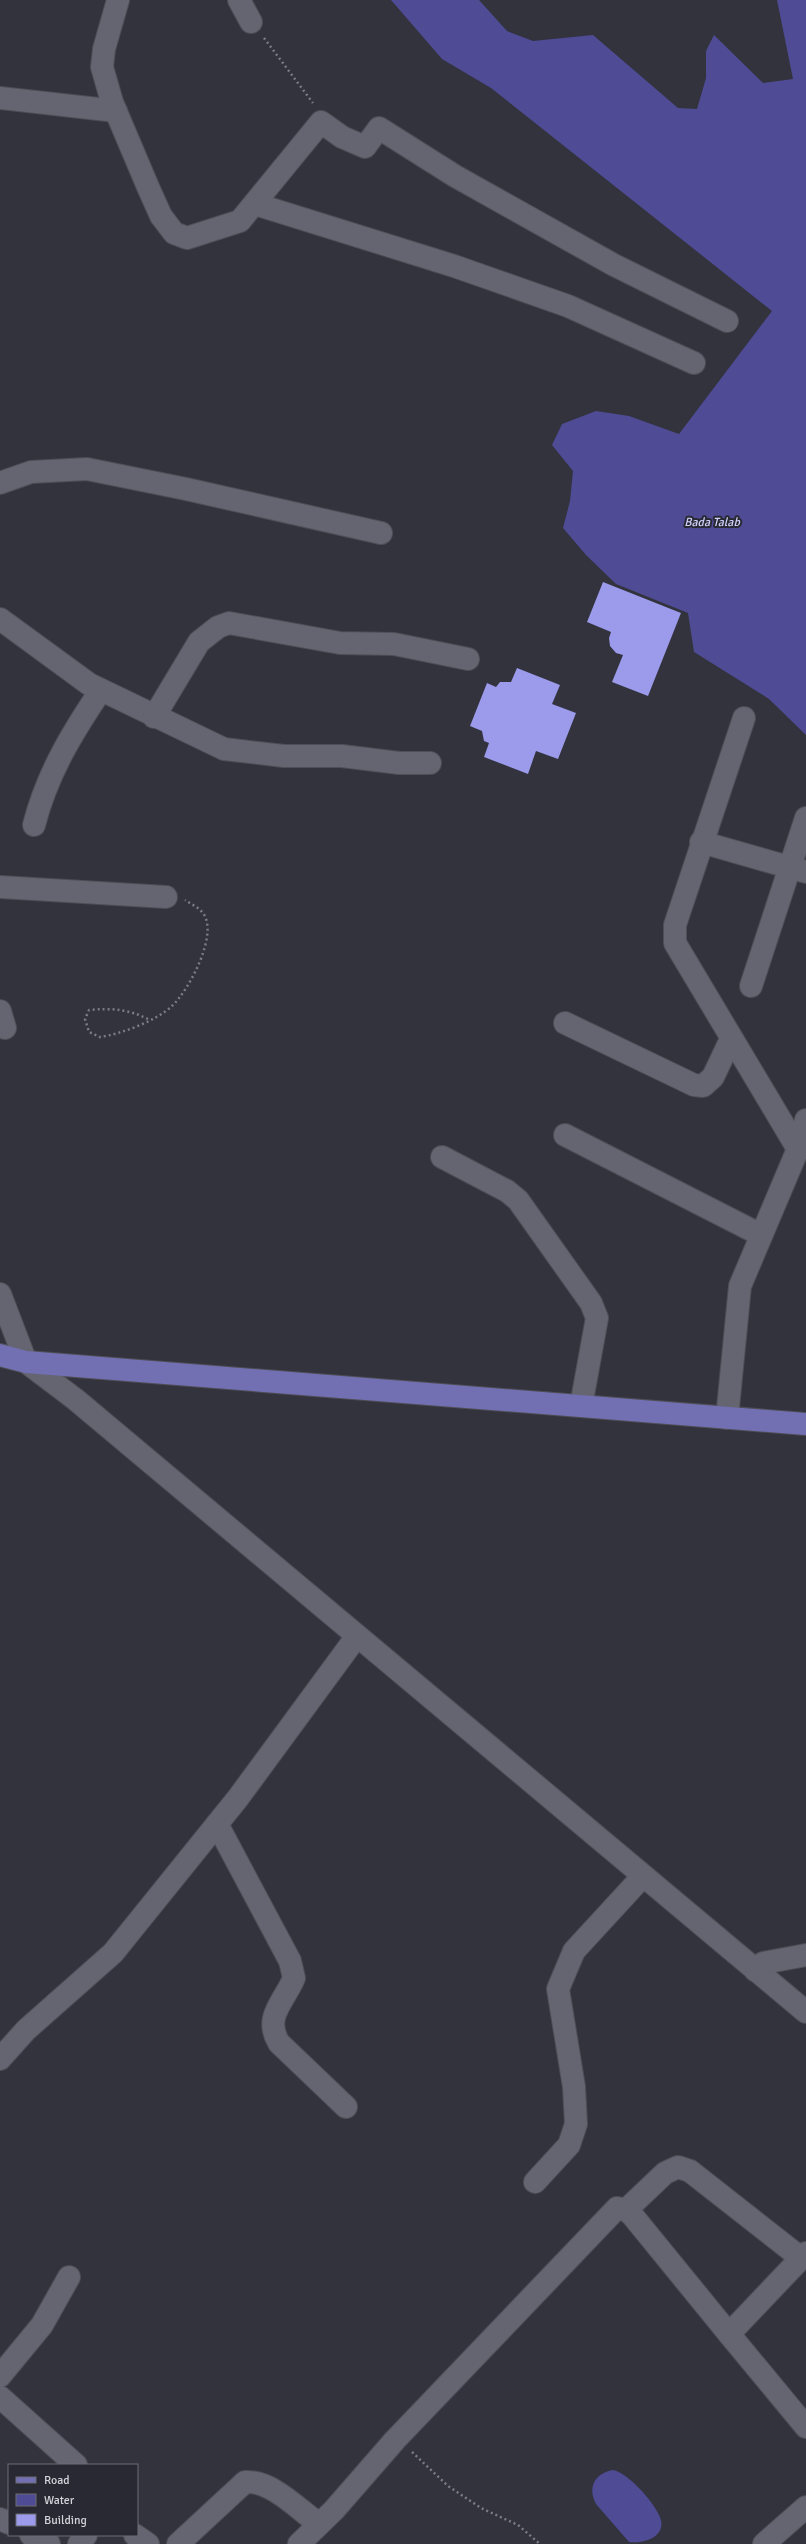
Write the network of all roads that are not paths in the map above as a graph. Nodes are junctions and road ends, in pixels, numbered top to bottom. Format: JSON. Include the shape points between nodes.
{"nodes":[{"id":1,"x":118,"y":0,"type":"edge"},
{"id":2,"x":239,"y":0,"type":"edge"},
{"id":3,"x":251,"y":22,"type":"road end"},
{"id":4,"x":0,"y":98,"type":"edge"},
{"id":5,"x":116,"y":112,"type":"junction"},
{"id":6,"x":255,"y":204,"type":"junction"},
{"id":7,"x":727,"y":321,"type":"dead end"},
{"id":8,"x":694,"y":363,"type":"dead end"},
{"id":9,"x":6,"y":481,"type":"edge"},
{"id":10,"x":0,"y":497,"type":"edge"},
{"id":11,"x":381,"y":533,"type":"dead end"},
{"id":12,"x":1,"y":619,"type":"edge"},
{"id":13,"x":468,"y":659,"type":"dead end"},
{"id":14,"x":101,"y":690,"type":"junction"},
{"id":15,"x":154,"y":717,"type":"junction"},
{"id":16,"x":744,"y":718,"type":"dead end"},
{"id":17,"x":430,"y":763,"type":"dead end"},
{"id":18,"x":806,"y":818,"type":"edge"},
{"id":19,"x":34,"y":825,"type":"dead end"},
{"id":20,"x":701,"y":842,"type":"junction"},
{"id":21,"x":797,"y":870,"type":"edge"},
{"id":22,"x":0,"y":887,"type":"edge"},
{"id":23,"x":166,"y":897,"type":"road end"},
{"id":24,"x":751,"y":986,"type":"dead end"},
{"id":25,"x":565,"y":1023,"type":"dead end"},
{"id":26,"x":731,"y":1039,"type":"junction"},
{"id":27,"x":806,"y":1120,"type":"edge"},
{"id":28,"x":565,"y":1135,"type":"dead end"},
{"id":29,"x":798,"y":1149,"type":"junction"},
{"id":30,"x":442,"y":1158,"type":"dead end"},
{"id":31,"x":761,"y":1235,"type":"junction"},
{"id":32,"x":0,"y":1294,"type":"edge"},
{"id":33,"x":0,"y":1355,"type":"edge"},
{"id":34,"x":26,"y":1362,"type":"junction"},
{"id":35,"x":580,"y":1406,"type":"junction"},
{"id":36,"x":727,"y":1418,"type":"junction"},
{"id":37,"x":806,"y":1424,"type":"edge"},
{"id":38,"x":357,"y":1636,"type":"junction"},
{"id":39,"x":217,"y":1824,"type":"junction"},
{"id":40,"x":643,"y":1876,"type":"junction"},
{"id":41,"x":806,"y":1955,"type":"edge"},
{"id":42,"x":755,"y":1970,"type":"junction"},
{"id":43,"x":806,"y":2012,"type":"edge"},
{"id":44,"x":0,"y":2059,"type":"edge"},
{"id":45,"x":346,"y":2107,"type":"dead end"},
{"id":46,"x":535,"y":2182,"type":"dead end"},
{"id":47,"x":626,"y":2210,"type":"junction"},
{"id":48,"x":803,"y":2255,"type":"edge"},
{"id":49,"x":69,"y":2277,"type":"dead end"},
{"id":50,"x":729,"y":2334,"type":"junction"},
{"id":51,"x":0,"y":2376,"type":"edge"},
{"id":52,"x":0,"y":2397,"type":"edge"},
{"id":53,"x":806,"y":2427,"type":"edge"},
{"id":54,"x":75,"y":2464,"type":"edge"},
{"id":55,"x":806,"y":2507,"type":"edge"},
{"id":56,"x":319,"y":2524,"type":"junction"},
{"id":57,"x":33,"y":2536,"type":"edge"},
{"id":58,"x":85,"y":2536,"type":"edge"},
{"id":59,"x":136,"y":2536,"type":"edge"},
{"id":60,"x":49,"y":2544,"type":"edge"},
{"id":61,"x":79,"y":2544,"type":"edge"},
{"id":62,"x":148,"y":2544,"type":"edge"},
{"id":63,"x":178,"y":2544,"type":"edge"},
{"id":64,"x":299,"y":2544,"type":"edge"},
{"id":65,"x":764,"y":2544,"type":"edge"}],
"edges":[{"from":1,"to":5,"type":"street","via":[[104,49],[102,67]]},
{"from":2,"to":3,"type":"street"},
{"from":4,"to":5,"type":"street"},
{"from":5,"to":6,"type":"street","via":[[159,211],[174,233],[187,238],[240,221]]},
{"from":6,"to":7,"type":"street","via":[[321,122],[342,137],[365,147],[379,128],[455,176],[614,265]]},
{"from":6,"to":8,"type":"street","via":[[439,261],[568,306]]},
{"from":9,"to":10,"type":"street"},
{"from":9,"to":11,"type":"street","via":[[31,472],[87,469]]},
{"from":12,"to":14,"type":"street","via":[[89,684]]},
{"from":13,"to":15,"type":"street","via":[[394,644],[340,642],[229,623],[218,627],[199,642]]},
{"from":14,"to":15,"type":"street"},
{"from":14,"to":19,"type":"street","via":[[67,742],[42,796]]},
{"from":15,"to":17,"type":"street","via":[[224,749],[284,756],[342,756],[399,763]]},
{"from":16,"to":20,"type":"street"},
{"from":18,"to":21,"type":"street"},
{"from":20,"to":21,"type":"street"},
{"from":20,"to":26,"type":"street","via":[[675,925],[675,943]]},
{"from":21,"to":24,"type":"street"},
{"from":22,"to":23,"type":"street"},
{"from":25,"to":26,"type":"street","via":[[694,1085],[703,1086],[713,1077]]},
{"from":26,"to":29,"type":"street"},
{"from":27,"to":29,"type":"street"},
{"from":28,"to":31,"type":"street"},
{"from":29,"to":31,"type":"street"},
{"from":30,"to":35,"type":"street","via":[[507,1191],[518,1200],[591,1303],[597,1318]]},
{"from":31,"to":36,"type":"street","via":[[740,1286]]},
{"from":32,"to":34,"type":"street"},
{"from":33,"to":34,"type":"main road"},
{"from":34,"to":35,"type":"main road"},
{"from":34,"to":38,"type":"street","via":[[75,1399]]},
{"from":35,"to":36,"type":"main road"},
{"from":36,"to":37,"type":"main road"},
{"from":38,"to":39,"type":"street"},
{"from":38,"to":40,"type":"street"},
{"from":39,"to":44,"type":"street","via":[[113,1953],[26,2030]]},
{"from":39,"to":45,"type":"street","via":[[290,1961],[294,1978],[274,2016],[272,2031],[279,2042]]},
{"from":40,"to":42,"type":"street"},
{"from":40,"to":46,"type":"street","via":[[574,1951],[558,1989],[574,2087],[576,2124],[570,2145]]},
{"from":41,"to":42,"type":"street","via":[[763,1963]]},
{"from":42,"to":43,"type":"street"},
{"from":47,"to":48,"type":"street","via":[[665,2173],[678,2167],[690,2171]]},
{"from":47,"to":50,"type":"street"},
{"from":47,"to":56,"type":"street","via":[[617,2208],[395,2440]]},
{"from":48,"to":50,"type":"street"},
{"from":49,"to":51,"type":"street","via":[[42,2326]]},
{"from":50,"to":53,"type":"street"},
{"from":52,"to":54,"type":"street"},
{"from":55,"to":65,"type":"street"},
{"from":56,"to":63,"type":"street","via":[[269,2488],[256,2481],[245,2482]]},
{"from":56,"to":64,"type":"street"},
{"from":57,"to":60,"type":"street"},
{"from":58,"to":61,"type":"street"},
{"from":59,"to":62,"type":"street"}]}
